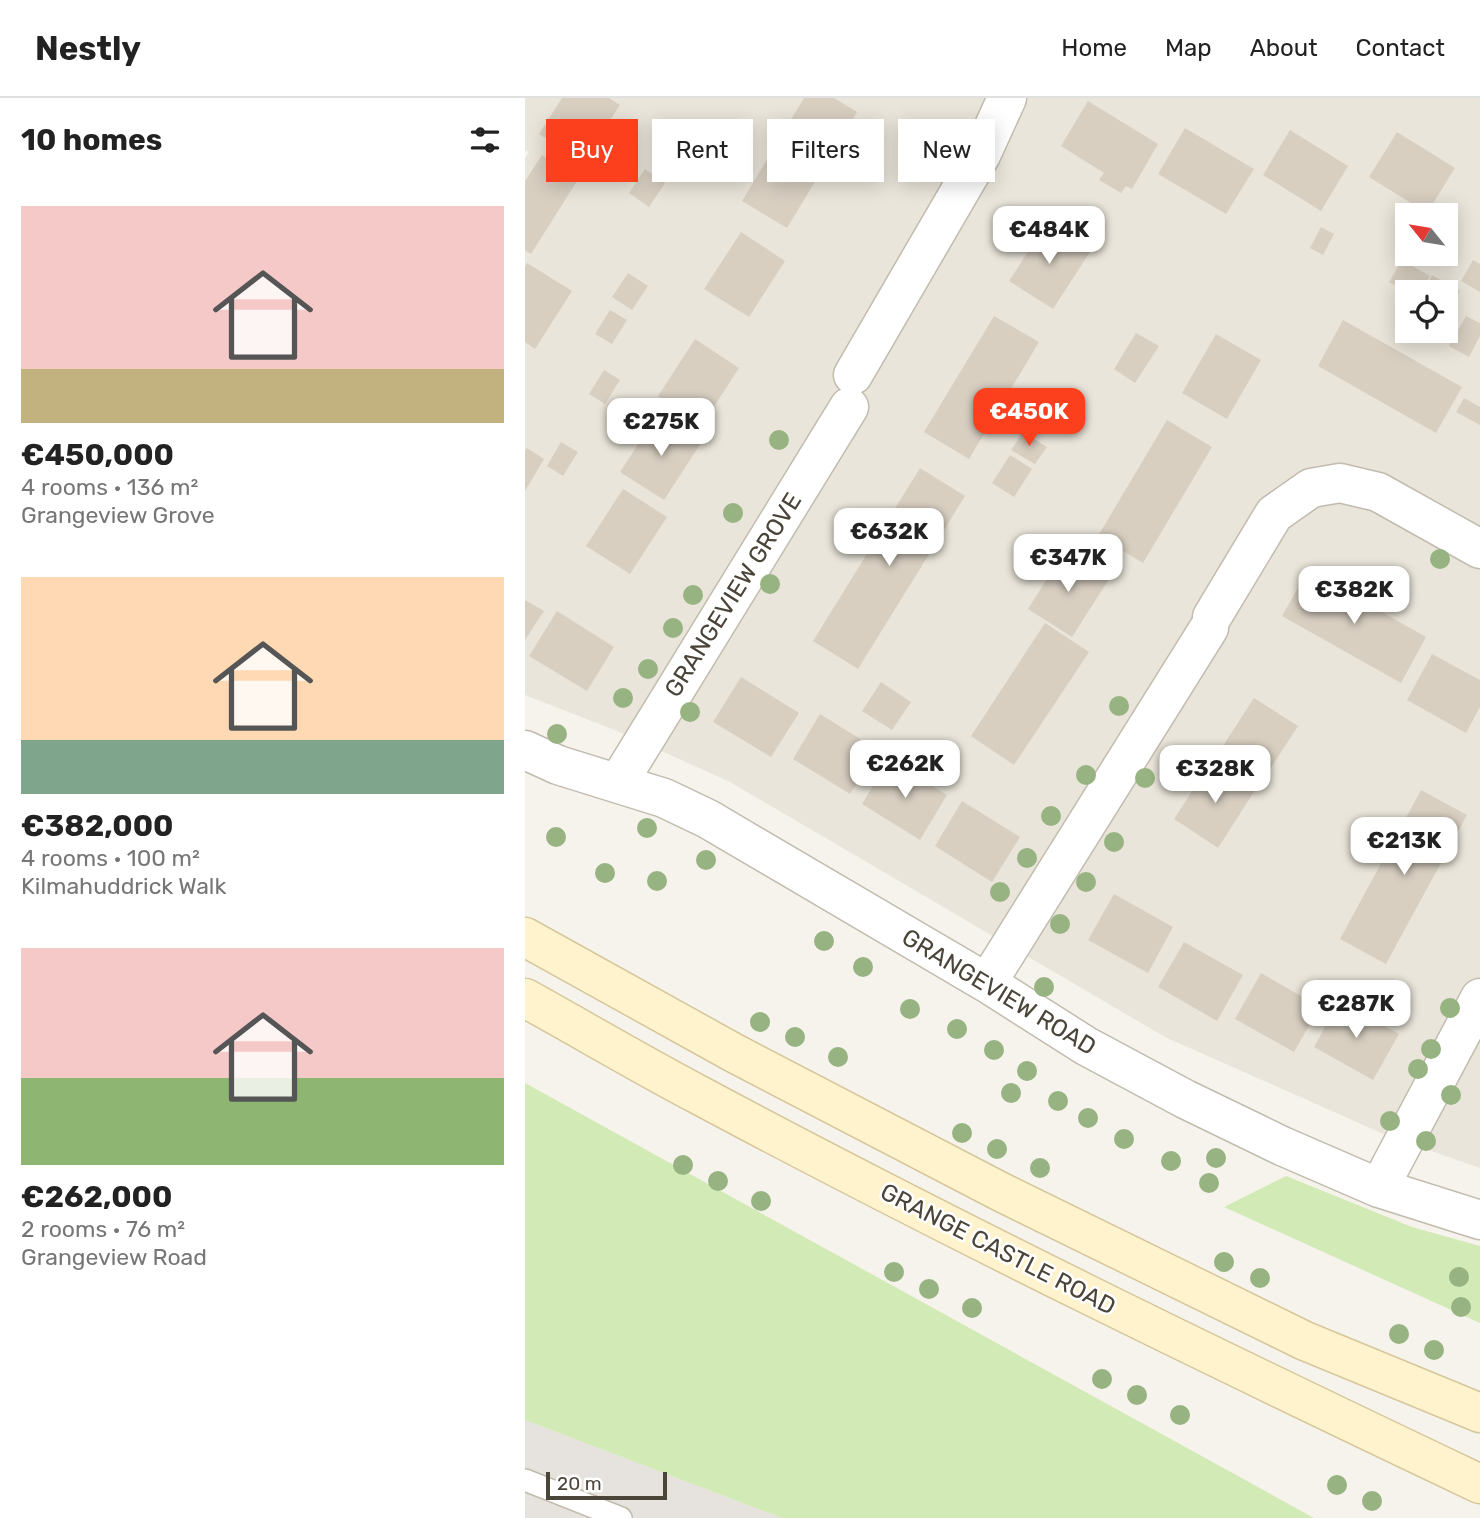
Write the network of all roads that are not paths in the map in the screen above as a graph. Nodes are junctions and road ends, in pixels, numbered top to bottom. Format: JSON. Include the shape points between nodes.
{"nodes":[{"id":1,"x":1007,"y":98,"type":"edge"},
{"id":2,"x":1480,"y":549,"type":"edge"},
{"id":3,"x":525,"y":750,"type":"edge"},
{"id":4,"x":618,"y":783,"type":"junction"},
{"id":5,"x":525,"y":937,"type":"edge"},
{"id":6,"x":987,"y":983,"type":"junction"},
{"id":7,"x":525,"y":998,"type":"edge"},
{"id":8,"x":1480,"y":998,"type":"edge"},
{"id":9,"x":1379,"y":1188,"type":"junction"},
{"id":10,"x":1480,"y":1220,"type":"edge"},
{"id":11,"x":1480,"y":1413,"type":"edge"},
{"id":12,"x":525,"y":1480,"type":"edge"},
{"id":13,"x":1480,"y":1484,"type":"edge"},
{"id":14,"x":621,"y":1518,"type":"edge"}],
"edges":[{"from":1,"to":4,"type":"street","name":"GRANGEVIEW GROVE","via":[[981,156],[851,391]]},
{"from":2,"to":6,"type":"street","via":[[1378,492],[1340,483],[1311,488],[1274,514]]},
{"from":3,"to":4,"type":"street","name":"GRANGEVIEW ROAD"},
{"from":4,"to":6,"type":"street","name":"GRANGEVIEW ROAD","via":[[708,819]]},
{"from":5,"to":11,"type":"main road","via":[[734,1053],[1001,1192],[1305,1342]]},
{"from":6,"to":9,"type":"street","name":"GRANGEVIEW ROAD","via":[[1086,1046],[1185,1099]]},
{"from":7,"to":13,"type":"main road","name":"GRANGE CASTLE ROAD","via":[[697,1095],[961,1231]]},
{"from":8,"to":9,"type":"street"},
{"from":9,"to":10,"type":"street","name":"GRANGEVIEW ROAD"},
{"from":12,"to":14,"type":"lane"}]}
